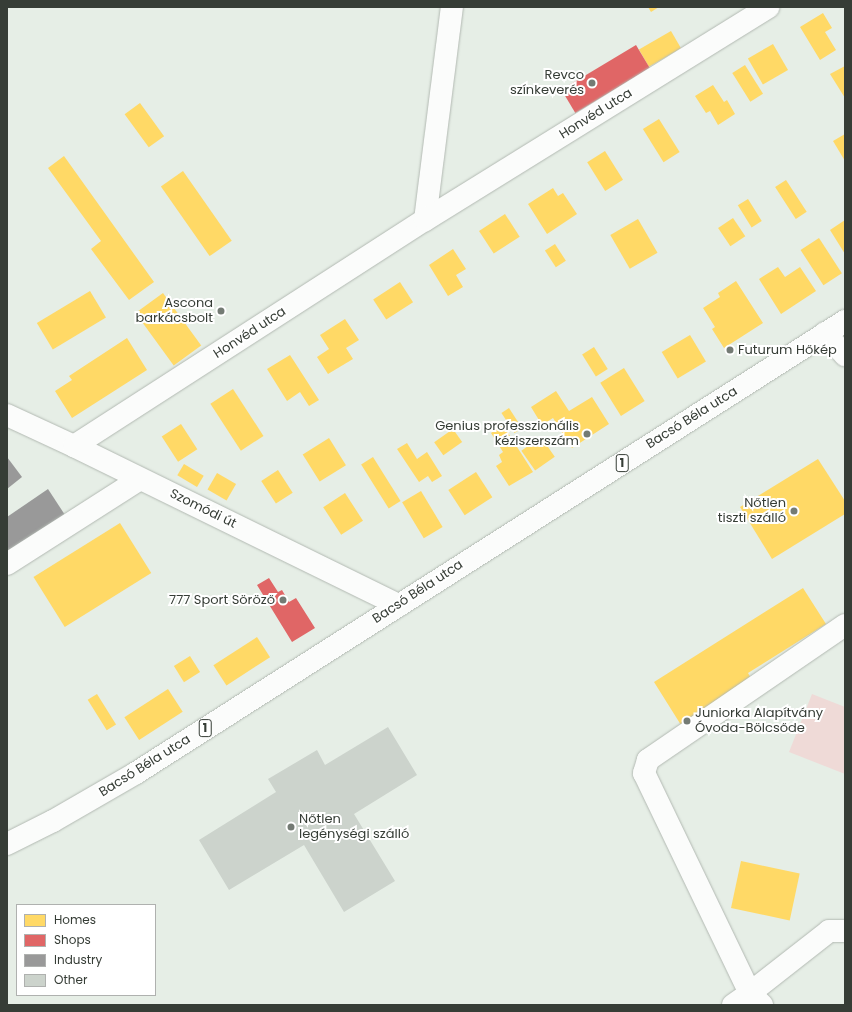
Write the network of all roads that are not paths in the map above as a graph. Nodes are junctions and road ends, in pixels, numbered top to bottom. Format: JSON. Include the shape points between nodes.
{"nodes":[{"id":1,"x":452,"y":7,"type":"edge"},
{"id":2,"x":768,"y":7,"type":"edge"},
{"id":3,"x":425,"y":220,"type":"junction"},
{"id":4,"x":845,"y":321,"type":"edge"},
{"id":5,"x":825,"y":333,"type":"junction"},
{"id":6,"x":845,"y":355,"type":"edge"},
{"id":7,"x":7,"y":415,"type":"edge"},
{"id":8,"x":74,"y":446,"type":"junction"},
{"id":9,"x":140,"y":479,"type":"junction"},
{"id":10,"x":7,"y":564,"type":"edge"},
{"id":11,"x":399,"y":605,"type":"junction"},
{"id":12,"x":845,"y":625,"type":"edge"},
{"id":13,"x":7,"y":844,"type":"edge"},
{"id":14,"x":845,"y":931,"type":"edge"},
{"id":15,"x":749,"y":1001,"type":"edge"}],
"edges":[{"from":1,"to":3,"type":"street"},
{"from":2,"to":3,"type":"street","name":"Honvéd utca"},
{"from":3,"to":8,"type":"street","name":"Honvéd utca"},
{"from":4,"to":5,"type":"street","name":"Bacsó Béla utca","number":"1"},
{"from":5,"to":6,"type":"street"},
{"from":5,"to":11,"type":"street","name":"Bacsó Béla utca","number":"1"},
{"from":7,"to":8,"type":"street","name":"Szomódi út"},
{"from":8,"to":9,"type":"street","name":"Szomódi út"},
{"from":9,"to":10,"type":"street"},
{"from":9,"to":11,"type":"street","name":"Szomódi út"},
{"from":11,"to":13,"type":"street","name":"Bacsó Béla utca","number":"1","via":[[136,773],[53,821]]},
{"from":12,"to":15,"type":"street","via":[[648,760],[644,773]]},
{"from":14,"to":15,"type":"street","via":[[829,931]]}]}
